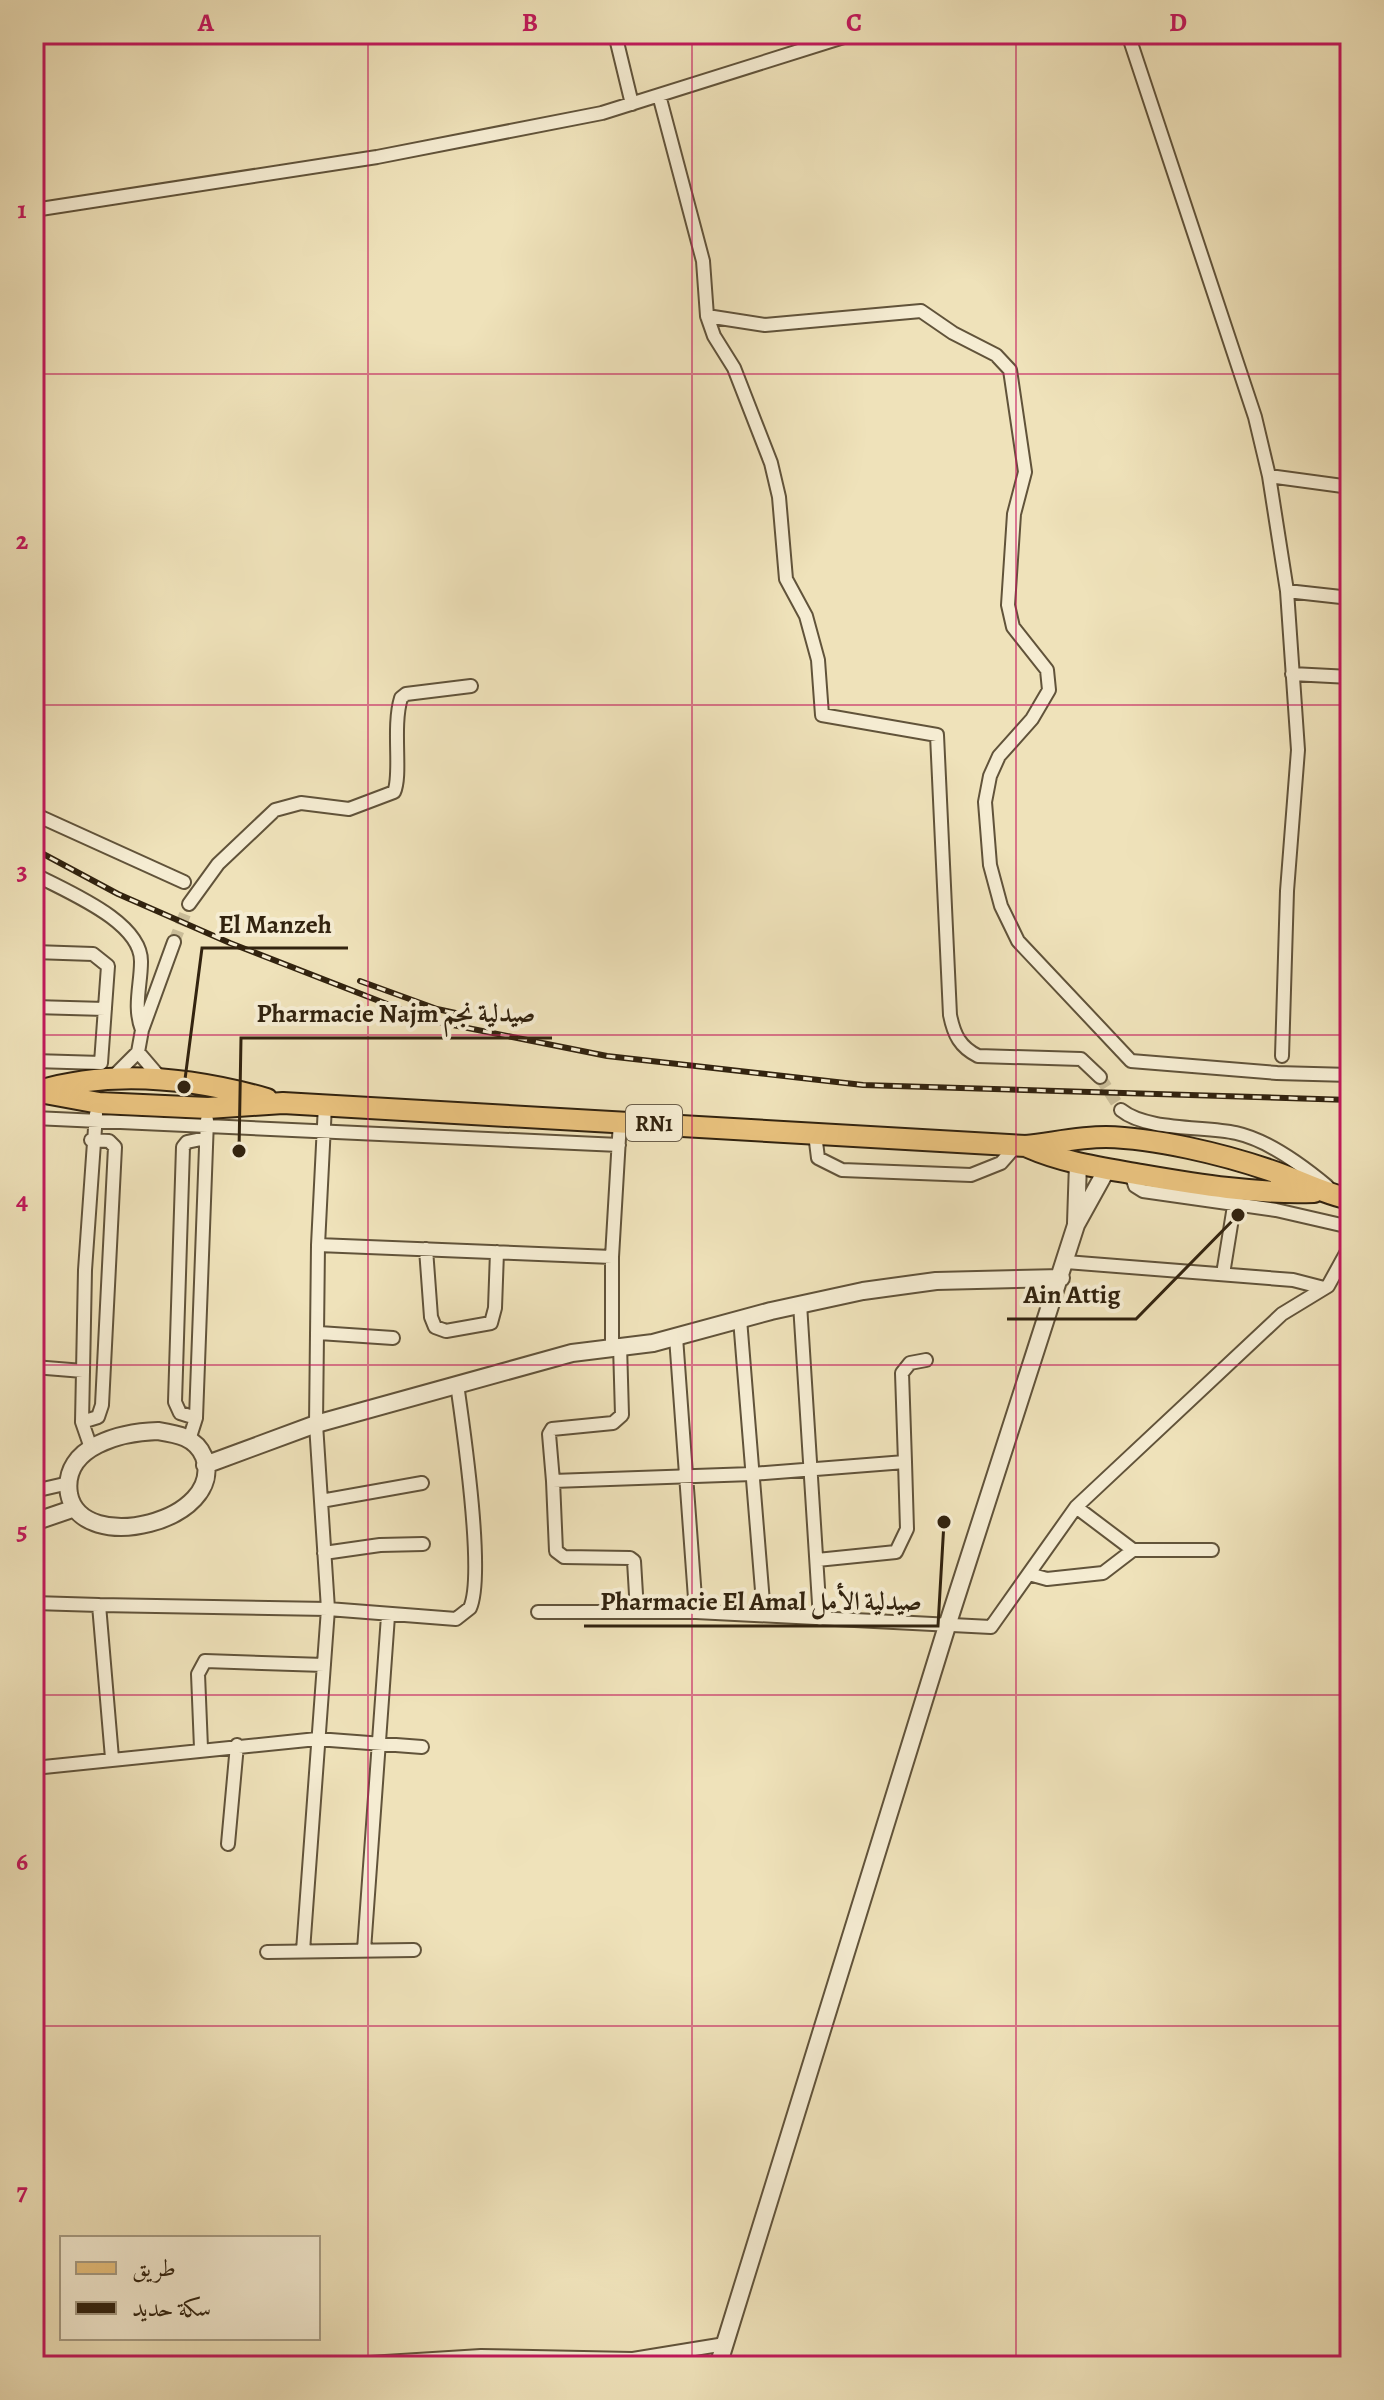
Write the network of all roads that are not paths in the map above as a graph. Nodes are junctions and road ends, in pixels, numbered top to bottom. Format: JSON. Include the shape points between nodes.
{"nodes":[{"id":1,"x":615,"y":34,"type":"edge"},
{"id":2,"x":853,"y":34,"type":"edge"},
{"id":3,"x":1128,"y":34,"type":"edge"},
{"id":4,"x":659,"y":95,"type":"junction"},
{"id":5,"x":632,"y":104,"type":"junction"},
{"id":6,"x":34,"y":210,"type":"edge"},
{"id":7,"x":707,"y":316,"type":"junction"},
{"id":8,"x":1269,"y":476,"type":"junction"},
{"id":9,"x":1350,"y":487,"type":"edge"},
{"id":10,"x":1287,"y":591,"type":"junction"},
{"id":11,"x":1350,"y":598,"type":"edge"},
{"id":12,"x":1292,"y":674,"type":"junction"},
{"id":13,"x":1350,"y":677,"type":"edge"},
{"id":14,"x":471,"y":686,"type":"dead end"},
{"id":15,"x":34,"y":814,"type":"edge"},
{"id":16,"x":34,"y":874,"type":"edge"},
{"id":17,"x":184,"y":882,"type":"dead end"},
{"id":18,"x":189,"y":904,"type":"tunnel mouth"},
{"id":19,"x":174,"y":942,"type":"tunnel mouth"},
{"id":20,"x":34,"y":952,"type":"edge"},
{"id":21,"x":34,"y":1007,"type":"edge"},
{"id":22,"x":105,"y":1009,"type":"junction"},
{"id":23,"x":142,"y":1030,"type":"junction"},
{"id":24,"x":138,"y":1052,"type":"junction"},
{"id":25,"x":1282,"y":1056,"type":"dead end"},
{"id":26,"x":34,"y":1061,"type":"edge"},
{"id":27,"x":1350,"y":1075,"type":"edge"},
{"id":28,"x":1100,"y":1077,"type":"tunnel mouth"},
{"id":29,"x":112,"y":1078,"type":"junction"},
{"id":30,"x":163,"y":1080,"type":"junction"},
{"id":31,"x":210,"y":1083,"type":"junction"},
{"id":32,"x":36,"y":1091,"type":"edge"},
{"id":33,"x":283,"y":1103,"type":"junction"},
{"id":34,"x":325,"y":1105,"type":"junction"},
{"id":35,"x":1121,"y":1110,"type":"tunnel mouth"},
{"id":36,"x":96,"y":1112,"type":"junction"},
{"id":37,"x":34,"y":1118,"type":"edge"},
{"id":38,"x":620,"y":1121,"type":"junction"},
{"id":39,"x":207,"y":1124,"type":"junction"},
{"id":40,"x":322,"y":1129,"type":"junction"},
{"id":41,"x":1220,"y":1131,"type":"junction"},
{"id":42,"x":815,"y":1134,"type":"junction"},
{"id":43,"x":1109,"y":1137,"type":"junction"},
{"id":44,"x":91,"y":1140,"type":"junction"},
{"id":45,"x":619,"y":1145,"type":"junction"},
{"id":46,"x":1021,"y":1146,"type":"junction"},
{"id":47,"x":1235,"y":1160,"type":"junction"},
{"id":48,"x":1078,"y":1163,"type":"junction"},
{"id":49,"x":1104,"y":1168,"type":"junction"},
{"id":50,"x":1318,"y":1192,"type":"junction"},
{"id":51,"x":1234,"y":1198,"type":"junction"},
{"id":52,"x":1344,"y":1198,"type":"edge"},
{"id":53,"x":1076,"y":1225,"type":"junction"},
{"id":54,"x":1350,"y":1227,"type":"edge"},
{"id":55,"x":318,"y":1245,"type":"junction"},
{"id":56,"x":1350,"y":1246,"type":"edge"},
{"id":57,"x":426,"y":1249,"type":"junction"},
{"id":58,"x":497,"y":1252,"type":"junction"},
{"id":59,"x":612,"y":1257,"type":"junction"},
{"id":60,"x":85,"y":1270,"type":"junction"},
{"id":61,"x":1063,"y":1270,"type":"junction"},
{"id":62,"x":107,"y":1271,"type":"junction"},
{"id":63,"x":1223,"y":1274,"type":"junction"},
{"id":64,"x":176,"y":1281,"type":"junction"},
{"id":65,"x":199,"y":1282,"type":"junction"},
{"id":66,"x":1324,"y":1288,"type":"junction"},
{"id":67,"x":800,"y":1304,"type":"junction"},
{"id":68,"x":740,"y":1319,"type":"junction"},
{"id":69,"x":319,"y":1333,"type":"junction"},
{"id":70,"x":676,"y":1337,"type":"junction"},
{"id":71,"x":393,"y":1338,"type":"dead end"},
{"id":72,"x":616,"y":1345,"type":"junction"},
{"id":73,"x":926,"y":1360,"type":"dead end"},
{"id":74,"x":34,"y":1367,"type":"edge"},
{"id":75,"x":83,"y":1371,"type":"junction"},
{"id":76,"x":457,"y":1384,"type":"junction"},
{"id":77,"x":196,"y":1418,"type":"junction"},
{"id":78,"x":82,"y":1422,"type":"junction"},
{"id":79,"x":316,"y":1424,"type":"junction"},
{"id":80,"x":189,"y":1440,"type":"junction"},
{"id":81,"x":91,"y":1448,"type":"junction"},
{"id":82,"x":905,"y":1462,"type":"junction"},
{"id":83,"x":205,"y":1465,"type":"junction"},
{"id":84,"x":813,"y":1471,"type":"junction"},
{"id":85,"x":752,"y":1474,"type":"junction"},
{"id":86,"x":687,"y":1477,"type":"junction"},
{"id":87,"x":553,"y":1481,"type":"junction"},
{"id":88,"x":69,"y":1483,"type":"junction"},
{"id":89,"x":422,"y":1483,"type":"dead end"},
{"id":90,"x":34,"y":1491,"type":"edge"},
{"id":91,"x":321,"y":1501,"type":"junction"},
{"id":92,"x":1076,"y":1507,"type":"junction"},
{"id":93,"x":75,"y":1508,"type":"junction"},
{"id":94,"x":34,"y":1522,"type":"edge"},
{"id":95,"x":423,"y":1544,"type":"dead end"},
{"id":96,"x":1133,"y":1550,"type":"junction"},
{"id":97,"x":1212,"y":1550,"type":"dead end"},
{"id":98,"x":324,"y":1553,"type":"junction"},
{"id":99,"x":817,"y":1560,"type":"junction"},
{"id":100,"x":1029,"y":1574,"type":"junction"},
{"id":101,"x":34,"y":1603,"type":"edge"},
{"id":102,"x":99,"y":1605,"type":"junction"},
{"id":103,"x":328,"y":1609,"type":"junction"},
{"id":104,"x":637,"y":1611,"type":"junction"},
{"id":105,"x":538,"y":1612,"type":"dead end"},
{"id":106,"x":696,"y":1612,"type":"junction"},
{"id":107,"x":764,"y":1615,"type":"junction"},
{"id":108,"x":388,"y":1616,"type":"junction"},
{"id":109,"x":820,"y":1619,"type":"junction"},
{"id":110,"x":947,"y":1626,"type":"junction"},
{"id":111,"x":324,"y":1665,"type":"junction"},
{"id":112,"x":317,"y":1739,"type":"junction"},
{"id":113,"x":379,"y":1743,"type":"junction"},
{"id":114,"x":237,"y":1745,"type":"junction"},
{"id":115,"x":422,"y":1747,"type":"dead end"},
{"id":116,"x":201,"y":1748,"type":"junction"},
{"id":117,"x":112,"y":1758,"type":"junction"},
{"id":118,"x":34,"y":1768,"type":"edge"},
{"id":119,"x":228,"y":1844,"type":"dead end"},
{"id":120,"x":364,"y":1950,"type":"junction"},
{"id":121,"x":414,"y":1950,"type":"dead end"},
{"id":122,"x":303,"y":1951,"type":"junction"},
{"id":123,"x":267,"y":1952,"type":"dead end"},
{"id":124,"x":725,"y":2344,"type":"junction"},
{"id":125,"x":321,"y":2366,"type":"edge"},
{"id":126,"x":718,"y":2366,"type":"edge"}],
"edges":[{"from":1,"to":5,"type":"street"},
{"from":2,"to":4,"type":"street"},
{"from":3,"to":8,"type":"street","via":[[1255,417]]},
{"from":4,"to":5,"type":"street"},
{"from":4,"to":7,"type":"street","via":[[703,261]]},
{"from":5,"to":6,"type":"street","via":[[377,157]]},
{"from":7,"to":27,"type":"street","via":[[765,325],[921,311],[1004,362],[1013,379],[1025,458],[1014,514],[1008,605],[1013,627],[1047,670],[1049,690],[999,756],[987,788],[990,865],[1010,929],[1131,1061]]},
{"from":7,"to":28,"type":"street","via":[[771,463],[786,579],[806,616],[818,660],[822,715],[937,735],[950,1007],[958,1039],[978,1056],[1081,1059]]},
{"from":8,"to":9,"type":"street"},
{"from":8,"to":10,"type":"street"},
{"from":10,"to":11,"type":"street"},
{"from":10,"to":12,"type":"street"},
{"from":12,"to":13,"type":"street"},
{"from":12,"to":25,"type":"street","via":[[1297,771]]},
{"from":14,"to":18,"type":"street","via":[[403,696],[395,727],[394,792],[349,809],[301,803],[275,810],[218,864]]},
{"from":15,"to":17,"type":"street"},
{"from":16,"to":23,"type":"street","via":[[133,934],[141,950],[137,1004]]},
{"from":19,"to":23,"type":"street"},
{"from":20,"to":22,"type":"street","via":[[88,953],[102,959],[108,966]]},
{"from":21,"to":22,"type":"street"},
{"from":22,"to":26,"type":"street","via":[[101,1063]]},
{"from":23,"to":24,"type":"street"},
{"from":24,"to":29,"type":"street"},
{"from":24,"to":30,"type":"street"},
{"from":29,"to":30,"type":"main road","number":"RN1"},
{"from":29,"to":32,"type":"main road","number":"RN1"},
{"from":29,"to":36,"type":"main road","via":[[99,1090]]},
{"from":30,"to":31,"type":"main road","number":"RN1"},
{"from":31,"to":33,"type":"main road","number":"RN1"},
{"from":31,"to":39,"type":"main road","via":[[214,1097]]},
{"from":32,"to":36,"type":"main road","number":"RN1"},
{"from":33,"to":34,"type":"main road","number":"RN1"},
{"from":33,"to":39,"type":"main road","number":"RN1"},
{"from":34,"to":38,"type":"main road","number":"RN1"},
{"from":34,"to":40,"type":"street"},
{"from":35,"to":41,"type":"street","via":[[1137,1120]]},
{"from":36,"to":37,"type":"street"},
{"from":36,"to":39,"type":"main road","number":"RN1"},
{"from":36,"to":44,"type":"street"},
{"from":38,"to":42,"type":"main road","number":"RN1"},
{"from":38,"to":45,"type":"street"},
{"from":39,"to":40,"type":"street"},
{"from":39,"to":64,"type":"street","via":[[183,1147]]},
{"from":39,"to":65,"type":"street"},
{"from":40,"to":45,"type":"street"},
{"from":40,"to":55,"type":"street"},
{"from":41,"to":47,"type":"street"},
{"from":41,"to":52,"type":"street","via":[[1257,1141]]},
{"from":42,"to":46,"type":"main road","number":"RN1"},
{"from":42,"to":46,"type":"street","via":[[818,1158],[842,1170],[971,1175],[1001,1163]]},
{"from":43,"to":46,"type":"main road","number":"RN1"},
{"from":43,"to":47,"type":"main road","number":"RN1"},
{"from":43,"to":49,"type":"main road","via":[[1095,1152]]},
{"from":44,"to":60,"type":"street"},
{"from":44,"to":62,"type":"street","via":[[109,1141],[115,1147]]},
{"from":45,"to":59,"type":"street"},
{"from":46,"to":48,"type":"main road","number":"RN1"},
{"from":47,"to":50,"type":"main road","number":"RN1"},
{"from":47,"to":51,"type":"main road","via":[[1246,1180]]},
{"from":48,"to":49,"type":"main road","number":"RN1"},
{"from":48,"to":53,"type":"street"},
{"from":49,"to":51,"type":"main road","number":"RN1"},
{"from":49,"to":53,"type":"street"},
{"from":50,"to":51,"type":"main road","number":"RN1"},
{"from":50,"to":52,"type":"main road","number":"RN1"},
{"from":51,"to":54,"type":"street"},
{"from":51,"to":63,"type":"street"},
{"from":53,"to":61,"type":"street"},
{"from":55,"to":57,"type":"street"},
{"from":55,"to":69,"type":"street"},
{"from":56,"to":66,"type":"street"},
{"from":57,"to":58,"type":"street"},
{"from":57,"to":58,"type":"street","via":[[431,1317],[446,1331],[491,1323]]},
{"from":58,"to":59,"type":"street"},
{"from":59,"to":72,"type":"street"},
{"from":60,"to":62,"type":"street"},
{"from":60,"to":75,"type":"street"},
{"from":61,"to":63,"type":"street"},
{"from":61,"to":67,"type":"street","via":[[936,1281]]},
{"from":61,"to":110,"type":"street"},
{"from":62,"to":78,"type":"street","via":[[101,1413]]},
{"from":63,"to":66,"type":"street"},
{"from":64,"to":65,"type":"street"},
{"from":64,"to":77,"type":"street","via":[[175,1402],[180,1413]]},
{"from":65,"to":77,"type":"street"},
{"from":66,"to":92,"type":"street","via":[[1282,1314]]},
{"from":67,"to":68,"type":"street"},
{"from":67,"to":84,"type":"street"},
{"from":68,"to":70,"type":"street"},
{"from":68,"to":85,"type":"street"},
{"from":69,"to":71,"type":"street"},
{"from":69,"to":79,"type":"street"},
{"from":70,"to":72,"type":"street"},
{"from":70,"to":86,"type":"street"},
{"from":72,"to":76,"type":"street"},
{"from":72,"to":87,"type":"street","via":[[622,1415],[613,1423],[552,1429]]},
{"from":73,"to":82,"type":"street","via":[[910,1363],[902,1373]]},
{"from":74,"to":75,"type":"street"},
{"from":75,"to":78,"type":"street"},
{"from":76,"to":79,"type":"street"},
{"from":76,"to":108,"type":"street","via":[[475,1597],[456,1619]]},
{"from":77,"to":80,"type":"street"},
{"from":78,"to":81,"type":"street"},
{"from":79,"to":83,"type":"street"},
{"from":79,"to":91,"type":"street"},
{"from":80,"to":81,"type":"street","via":[[175,1433],[141,1431]]},
{"from":80,"to":83,"type":"street"},
{"from":81,"to":88,"type":"street"},
{"from":82,"to":84,"type":"street"},
{"from":82,"to":99,"type":"street","via":[[907,1529],[896,1552]]},
{"from":83,"to":93,"type":"street","via":[[205,1480],[194,1499],[155,1522],[104,1525]]},
{"from":84,"to":85,"type":"street"},
{"from":84,"to":99,"type":"street"},
{"from":85,"to":86,"type":"street"},
{"from":85,"to":107,"type":"street"},
{"from":86,"to":87,"type":"street"},
{"from":86,"to":106,"type":"street"},
{"from":87,"to":104,"type":"street","via":[[556,1551],[564,1557],[630,1558]]},
{"from":88,"to":90,"type":"street"},
{"from":88,"to":93,"type":"street"},
{"from":89,"to":91,"type":"street"},
{"from":91,"to":98,"type":"street"},
{"from":92,"to":96,"type":"street"},
{"from":92,"to":100,"type":"street"},
{"from":93,"to":94,"type":"street"},
{"from":95,"to":98,"type":"street"},
{"from":96,"to":97,"type":"street"},
{"from":96,"to":100,"type":"street","via":[[1103,1573],[1047,1579]]},
{"from":98,"to":103,"type":"street"},
{"from":99,"to":109,"type":"street"},
{"from":100,"to":110,"type":"street","via":[[991,1627]]},
{"from":101,"to":102,"type":"street"},
{"from":102,"to":103,"type":"street"},
{"from":102,"to":117,"type":"street"},
{"from":103,"to":108,"type":"street"},
{"from":103,"to":111,"type":"street"},
{"from":104,"to":105,"type":"street"},
{"from":104,"to":106,"type":"street"},
{"from":106,"to":107,"type":"street"},
{"from":107,"to":109,"type":"street"},
{"from":108,"to":113,"type":"street"},
{"from":109,"to":110,"type":"street"},
{"from":110,"to":124,"type":"street"},
{"from":111,"to":112,"type":"street"},
{"from":111,"to":116,"type":"street","via":[[205,1661],[198,1674]]},
{"from":112,"to":113,"type":"street"},
{"from":112,"to":114,"type":"street"},
{"from":112,"to":122,"type":"street"},
{"from":113,"to":115,"type":"street"},
{"from":113,"to":120,"type":"street"},
{"from":114,"to":116,"type":"street"},
{"from":114,"to":119,"type":"street"},
{"from":116,"to":117,"type":"street"},
{"from":117,"to":118,"type":"street"},
{"from":120,"to":121,"type":"street"},
{"from":120,"to":122,"type":"street"},
{"from":122,"to":123,"type":"street"},
{"from":124,"to":125,"type":"street","via":[[633,2359],[481,2356]]},
{"from":124,"to":126,"type":"street"}]}
